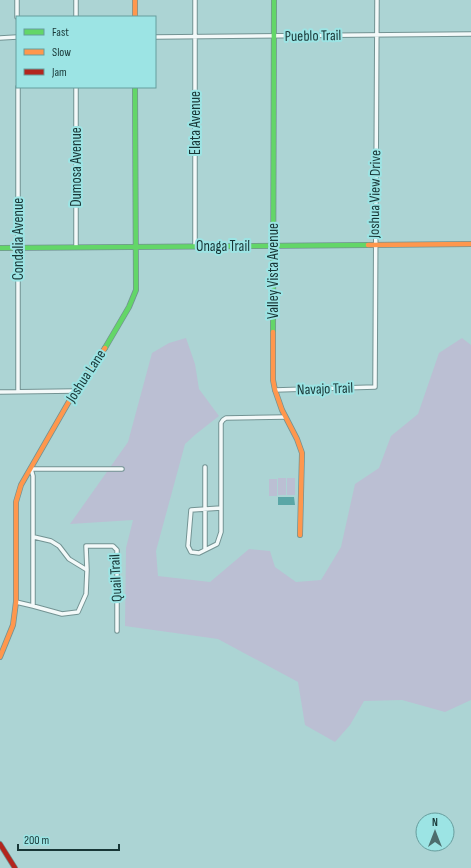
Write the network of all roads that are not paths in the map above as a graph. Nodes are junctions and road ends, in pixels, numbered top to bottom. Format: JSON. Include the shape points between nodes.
{"nodes":[{"id":1,"x":17,"y":0,"type":"edge"},
{"id":2,"x":76,"y":0,"type":"edge"},
{"id":3,"x":135,"y":0,"type":"edge"},
{"id":4,"x":195,"y":0,"type":"edge"},
{"id":5,"x":274,"y":0,"type":"edge"},
{"id":6,"x":377,"y":0,"type":"edge"},
{"id":7,"x":17,"y":16,"type":"edge"},
{"id":8,"x":76,"y":16,"type":"edge"},
{"id":9,"x":135,"y":16,"type":"edge"},
{"id":10,"x":471,"y":34,"type":"edge"},
{"id":11,"x":377,"y":35,"type":"junction"},
{"id":12,"x":274,"y":36,"type":"junction"},
{"id":13,"x":16,"y":37,"type":"edge"},
{"id":14,"x":156,"y":37,"type":"edge"},
{"id":15,"x":194,"y":37,"type":"junction"},
{"id":16,"x":0,"y":38,"type":"edge"},
{"id":17,"x":18,"y":88,"type":"edge"},
{"id":18,"x":76,"y":88,"type":"edge"},
{"id":19,"x":135,"y":88,"type":"edge"},
{"id":20,"x":471,"y":244,"type":"edge"},
{"id":21,"x":375,"y":245,"type":"junction"},
{"id":22,"x":135,"y":246,"type":"junction"},
{"id":23,"x":195,"y":246,"type":"junction"},
{"id":24,"x":274,"y":246,"type":"junction"},
{"id":25,"x":76,"y":247,"type":"junction"},
{"id":26,"x":0,"y":248,"type":"edge"},
{"id":27,"x":18,"y":248,"type":"junction"},
{"id":28,"x":375,"y":387,"type":"joint"},
{"id":29,"x":274,"y":390,"type":"junction"},
{"id":30,"x":18,"y":391,"type":"junction"},
{"id":31,"x":75,"y":391,"type":"junction"},
{"id":32,"x":0,"y":392,"type":"edge"},
{"id":33,"x":285,"y":417,"type":"junction"},
{"id":34,"x":205,"y":467,"type":"dead end"},
{"id":35,"x":31,"y":469,"type":"junction"},
{"id":36,"x":122,"y":469,"type":"dead end"},
{"id":37,"x":221,"y":508,"type":"junction"},
{"id":38,"x":206,"y":509,"type":"junction"},
{"id":39,"x":300,"y":535,"type":"dead end"},
{"id":40,"x":34,"y":537,"type":"junction"},
{"id":41,"x":205,"y":550,"type":"junction"},
{"id":42,"x":87,"y":570,"type":"junction"},
{"id":43,"x":16,"y":602,"type":"junction"},
{"id":44,"x":33,"y":606,"type":"junction"},
{"id":45,"x":117,"y":631,"type":"dead end"},
{"id":46,"x":3,"y":642,"type":"edge"},
{"id":47,"x":0,"y":658,"type":"edge"},
{"id":48,"x":0,"y":844,"type":"edge"},
{"id":49,"x":15,"y":868,"type":"edge"}],
"edges":[{"from":1,"to":7,"type":"street"},
{"from":2,"to":8,"type":"street"},
{"from":3,"to":9,"type":"street"},
{"from":4,"to":15,"type":"street","name":"Elata Avenue"},
{"from":5,"to":12,"type":"street","name":"Valley Vista Avenue"},
{"from":6,"to":11,"type":"street","name":"Joshua View Drive"},
{"from":10,"to":11,"type":"street","name":"Pueblo Trail"},
{"from":11,"to":12,"type":"street","name":"Pueblo Trail"},
{"from":11,"to":21,"type":"street","name":"Joshua View Drive"},
{"from":12,"to":15,"type":"street","name":"Pueblo Trail"},
{"from":12,"to":24,"type":"street","name":"Valley Vista Avenue"},
{"from":13,"to":16,"type":"street"},
{"from":14,"to":15,"type":"street","name":"Pueblo Trail"},
{"from":15,"to":23,"type":"street","name":"Elata Avenue"},
{"from":17,"to":27,"type":"street","name":"Condalia Avenue"},
{"from":18,"to":25,"type":"street","name":"Dumosa Avenue"},
{"from":19,"to":22,"type":"street","name":"Joshua Lane"},
{"from":20,"to":21,"type":"street","name":"Onaga Trail"},
{"from":21,"to":24,"type":"street","name":"Onaga Trail"},
{"from":21,"to":28,"type":"street","name":"Joshua View Drive"},
{"from":22,"to":23,"type":"street","name":"Onaga Trail"},
{"from":22,"to":25,"type":"street","name":"Onaga Trail"},
{"from":22,"to":31,"type":"street","name":"Joshua Lane","via":[[134,298]]},
{"from":23,"to":24,"type":"street","name":"Onaga Trail"},
{"from":24,"to":29,"type":"street","name":"Valley Vista Avenue"},
{"from":25,"to":27,"type":"street","name":"Onaga Trail"},
{"from":26,"to":27,"type":"street","name":"Onaga Trail"},
{"from":27,"to":30,"type":"street","name":"Condalia Avenue"},
{"from":28,"to":29,"type":"street","name":"Navajo Trail"},
{"from":29,"to":33,"type":"street","name":"Valley Vista Avenue"},
{"from":30,"to":31,"type":"street"},
{"from":30,"to":32,"type":"street"},
{"from":31,"to":35,"type":"street","name":"Joshua Lane"},
{"from":33,"to":37,"type":"street","via":[[223,420]]},
{"from":33,"to":39,"type":"street","name":"Valley Vista Avenue","via":[[300,442],[302,453]]},
{"from":34,"to":38,"type":"street"},
{"from":35,"to":36,"type":"street"},
{"from":35,"to":40,"type":"street"},
{"from":35,"to":43,"type":"street","name":"Joshua Lane","via":[[21,485],[16,502]]},
{"from":37,"to":38,"type":"street"},
{"from":37,"to":41,"type":"street","via":[[221,532],[217,544]]},
{"from":38,"to":41,"type":"street"},
{"from":38,"to":41,"type":"street","via":[[190,510],[188,546],[191,552],[199,553]]},
{"from":40,"to":42,"type":"street","via":[[51,540],[69,559]]},
{"from":40,"to":44,"type":"street"},
{"from":42,"to":44,"type":"street","name":"Quail Trail","via":[[86,594],[78,612],[62,614]]},
{"from":42,"to":45,"type":"street","name":"Quail Trail","via":[[86,546],[112,546],[117,550]]},
{"from":43,"to":44,"type":"street"},
{"from":43,"to":46,"type":"street","name":"Joshua Lane","via":[[13,625]]},
{"from":46,"to":47,"type":"street","name":"Joshua Lane"},
{"from":48,"to":49,"type":"street"}]}
